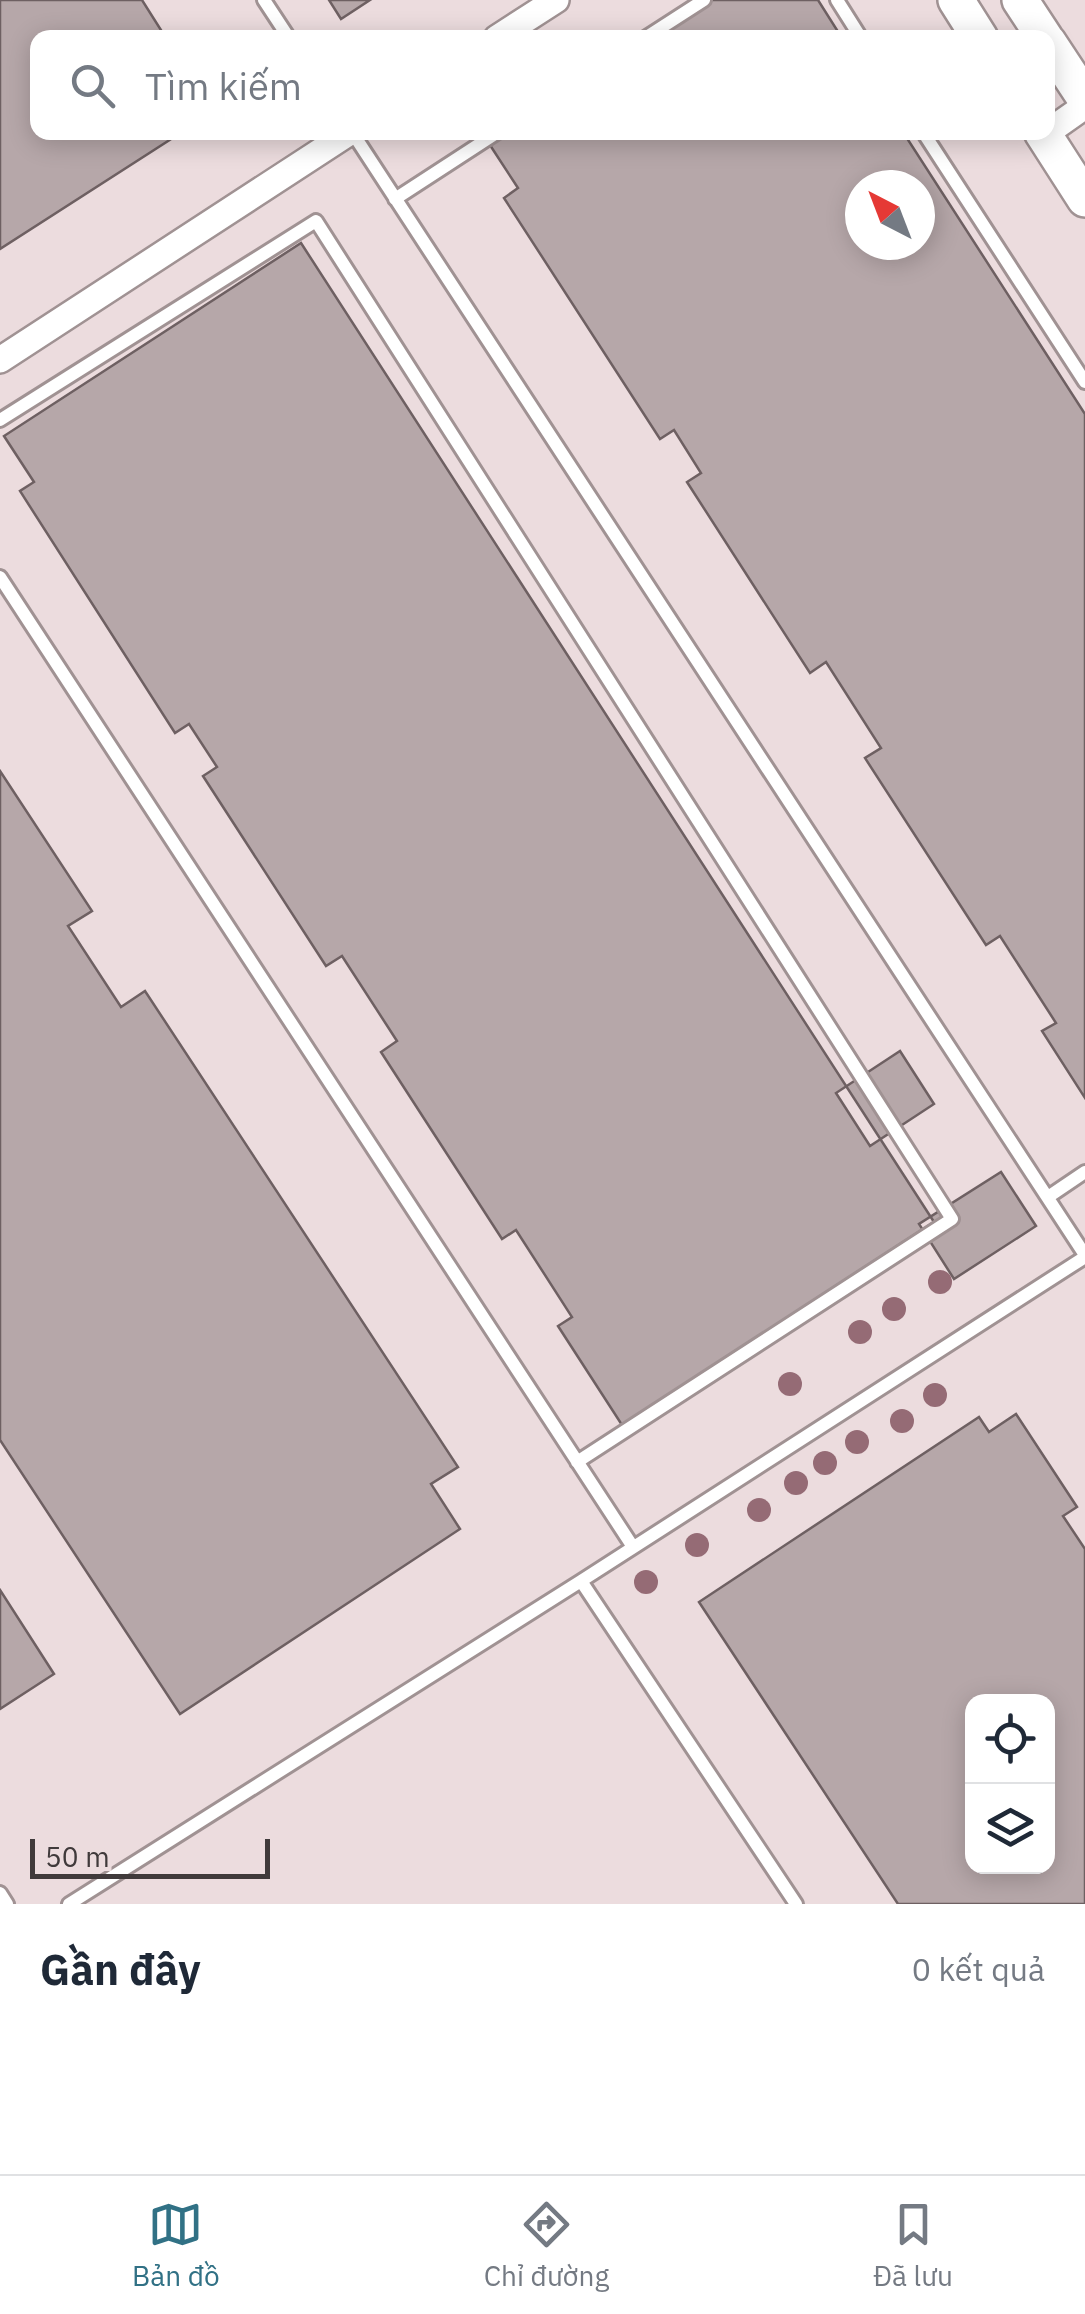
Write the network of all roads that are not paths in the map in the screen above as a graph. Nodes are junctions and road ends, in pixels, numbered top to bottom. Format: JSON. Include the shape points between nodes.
{"nodes":[{"id":1,"x":264,"y":0,"type":"edge"},
{"id":2,"x":556,"y":0,"type":"edge"},
{"id":3,"x":704,"y":0,"type":"edge"},
{"id":4,"x":836,"y":0,"type":"edge"},
{"id":5,"x":956,"y":0,"type":"edge"},
{"id":6,"x":1020,"y":0,"type":"edge"},
{"id":7,"x":283,"y":30,"type":"edge"},
{"id":8,"x":510,"y":30,"type":"edge"},
{"id":9,"x":657,"y":30,"type":"edge"},
{"id":10,"x":856,"y":30,"type":"edge"},
{"id":11,"x":975,"y":30,"type":"edge"},
{"id":12,"x":1040,"y":30,"type":"edge"},
{"id":13,"x":1055,"y":53,"type":"edge"},
{"id":14,"x":1085,"y":98,"type":"edge"},
{"id":15,"x":1085,"y":106,"type":"edge"},
{"id":16,"x":1055,"y":126,"type":"edge"},
{"id":17,"x":339,"y":140,"type":"edge"},
{"id":18,"x":356,"y":140,"type":"edge"},
{"id":19,"x":486,"y":140,"type":"edge"},
{"id":20,"x":928,"y":140,"type":"edge"},
{"id":21,"x":1049,"y":140,"type":"edge"},
{"id":22,"x":1085,"y":198,"type":"edge"},
{"id":23,"x":395,"y":199,"type":"junction"},
{"id":24,"x":0,"y":360,"type":"edge"},
{"id":25,"x":1085,"y":382,"type":"edge"},
{"id":26,"x":0,"y":420,"type":"edge"},
{"id":27,"x":0,"y":577,"type":"edge"},
{"id":28,"x":1085,"y":1172,"type":"edge"},
{"id":29,"x":1048,"y":1197,"type":"junction"},
{"id":30,"x":1085,"y":1256,"type":"edge"},
{"id":31,"x":578,"y":1462,"type":"junction"},
{"id":32,"x":633,"y":1547,"type":"junction"},
{"id":33,"x":581,"y":1581,"type":"junction"},
{"id":34,"x":0,"y":1893,"type":"edge"},
{"id":35,"x":7,"y":1904,"type":"edge"},
{"id":36,"x":70,"y":1904,"type":"edge"},
{"id":37,"x":796,"y":1904,"type":"edge"}],
"edges":[{"from":1,"to":7,"type":"lane"},
{"from":2,"to":8,"type":"street"},
{"from":3,"to":9,"type":"lane"},
{"from":4,"to":10,"type":"lane"},
{"from":5,"to":11,"type":"main road"},
{"from":6,"to":12,"type":"main road"},
{"from":13,"to":14,"type":"main road"},
{"from":15,"to":16,"type":"street"},
{"from":17,"to":24,"type":"street"},
{"from":18,"to":23,"type":"lane"},
{"from":19,"to":23,"type":"lane"},
{"from":20,"to":25,"type":"lane"},
{"from":21,"to":22,"type":"main road"},
{"from":23,"to":29,"type":"lane"},
{"from":26,"to":31,"type":"lane","via":[[316,221],[952,1219]]},
{"from":27,"to":31,"type":"lane"},
{"from":28,"to":29,"type":"lane"},
{"from":29,"to":30,"type":"lane"},
{"from":30,"to":32,"type":"lane"},
{"from":31,"to":32,"type":"lane"},
{"from":32,"to":33,"type":"lane"},
{"from":33,"to":36,"type":"lane"},
{"from":33,"to":37,"type":"lane"},
{"from":34,"to":35,"type":"lane"}]}
